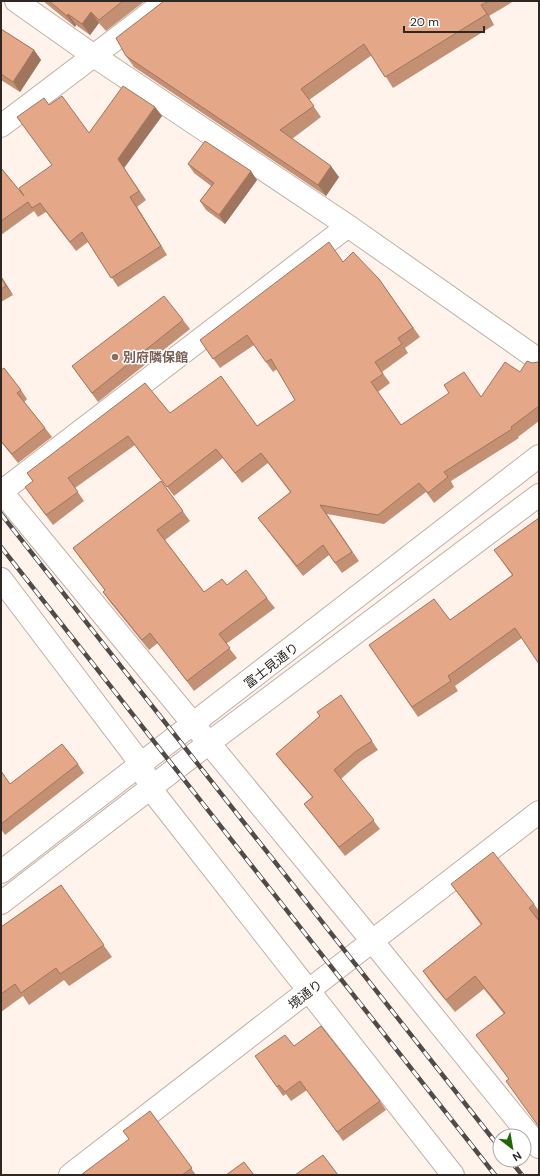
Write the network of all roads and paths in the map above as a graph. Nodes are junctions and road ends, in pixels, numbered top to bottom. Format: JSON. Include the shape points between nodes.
{"nodes":[{"id":1,"x":16,"y":1,"type":"edge"},
{"id":2,"x":166,"y":1,"type":"edge"},
{"id":3,"x":94,"y":56,"type":"junction"},
{"id":4,"x":1,"y":126,"type":"edge"},
{"id":5,"x":348,"y":226,"type":"junction"},
{"id":6,"x":539,"y":360,"type":"edge"},
{"id":7,"x":539,"y":456,"type":"edge"},
{"id":8,"x":1,"y":492,"type":"edge"},
{"id":9,"x":539,"y":495,"type":"edge"},
{"id":10,"x":1,"y":579,"type":"edge"},
{"id":11,"x":194,"y":725,"type":"junction"},
{"id":12,"x":209,"y":743,"type":"junction"},
{"id":13,"x":141,"y":764,"type":"junction"},
{"id":14,"x":150,"y":788,"type":"junction"},
{"id":15,"x":539,"y":812,"type":"edge"},
{"id":16,"x":1,"y":872,"type":"edge"},
{"id":17,"x":1,"y":903,"type":"edge"},
{"id":18,"x":373,"y":942,"type":"junction"},
{"id":19,"x":309,"y":990,"type":"junction"},
{"id":20,"x":539,"y":1147,"type":"edge"},
{"id":21,"x":70,"y":1175,"type":"edge"},
{"id":22,"x":453,"y":1175,"type":"edge"}],
"edges":[{"from":1,"to":3,"type":"street"},
{"from":2,"to":3,"type":"street"},
{"from":3,"to":4,"type":"street"},
{"from":3,"to":5,"type":"street"},
{"from":5,"to":6,"type":"street"},
{"from":5,"to":8,"type":"street"},
{"from":7,"to":11,"type":"street","name":"富士見通り"},
{"from":8,"to":11,"type":"street"},
{"from":9,"to":12,"type":"street","name":"富士見通り"},
{"from":10,"to":13,"type":"street"},
{"from":11,"to":12,"type":"street"},
{"from":11,"to":13,"type":"street","name":"富士見通り"},
{"from":12,"to":14,"type":"street","name":"富士見通り"},
{"from":12,"to":18,"type":"street"},
{"from":13,"to":14,"type":"street"},
{"from":13,"to":16,"type":"street","name":"富士見通り"},
{"from":14,"to":17,"type":"street","name":"富士見通り"},
{"from":14,"to":19,"type":"street"},
{"from":15,"to":18,"type":"street","name":"境通り"},
{"from":18,"to":19,"type":"street","name":"境通り"},
{"from":18,"to":20,"type":"street"},
{"from":19,"to":21,"type":"street","name":"境通り"},
{"from":19,"to":22,"type":"street"}]}
